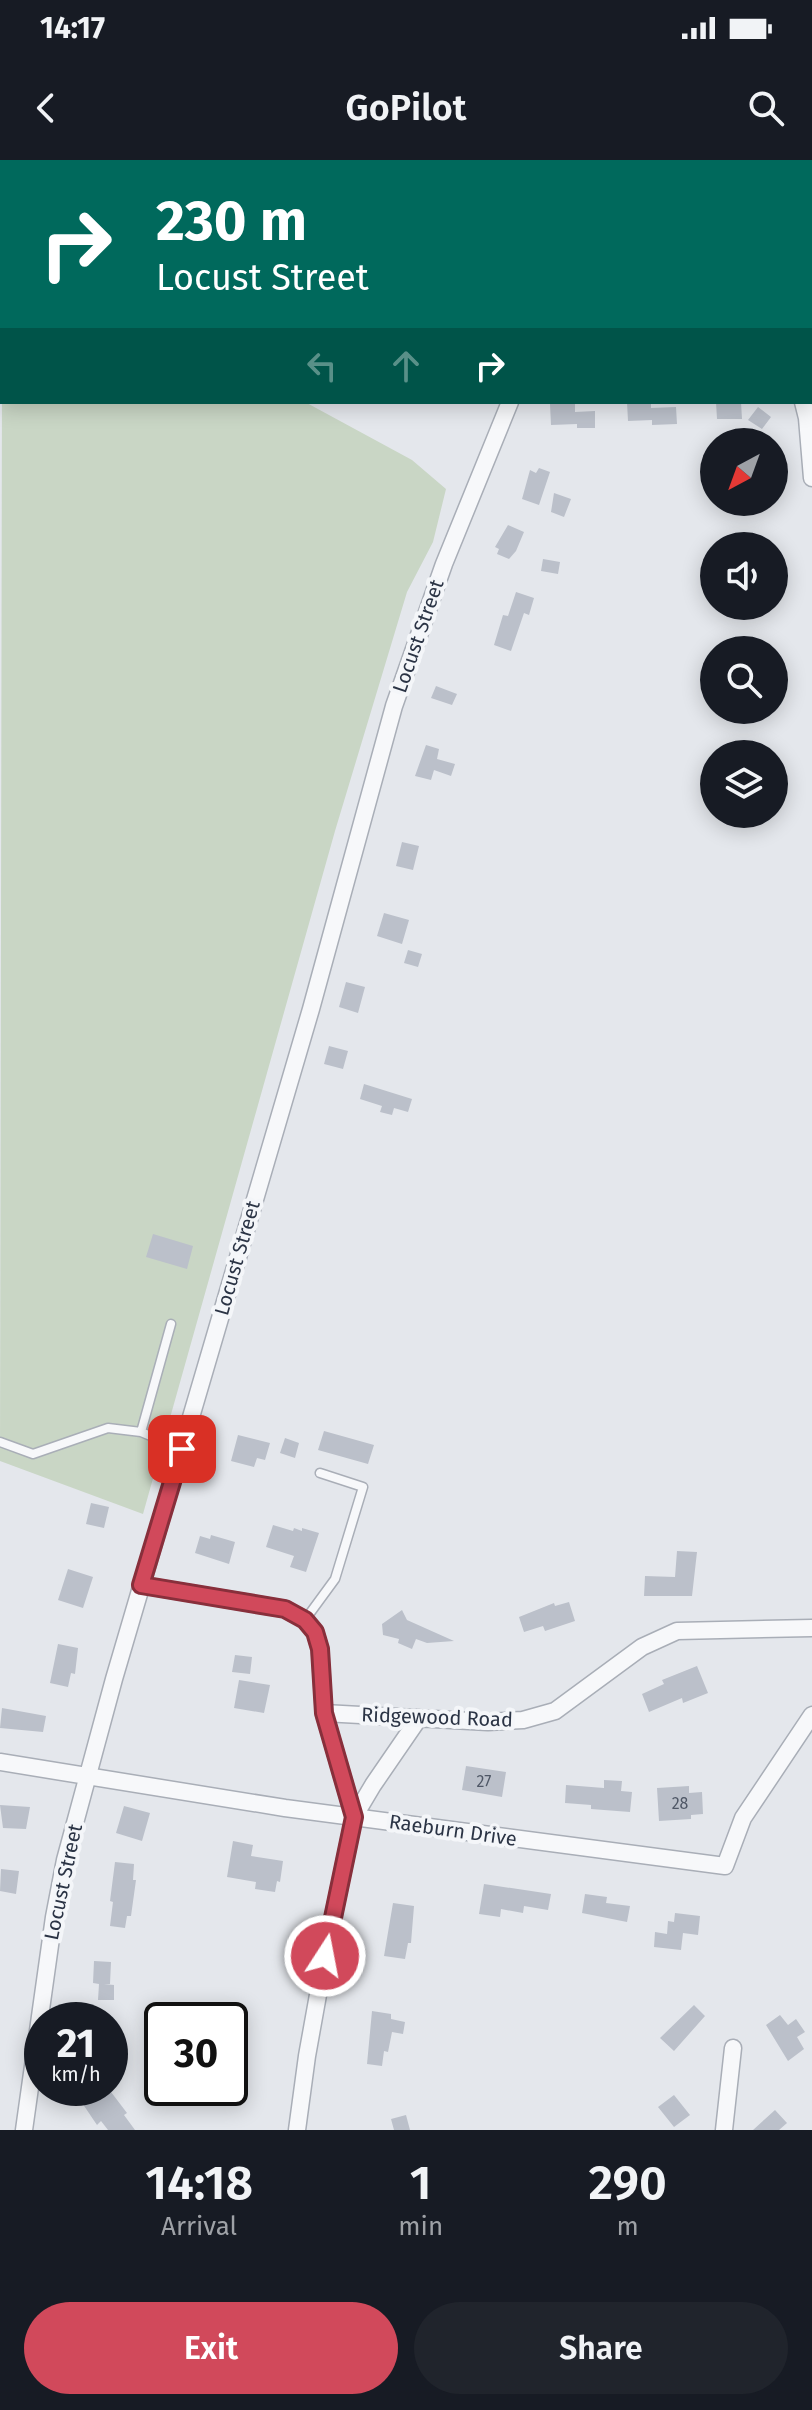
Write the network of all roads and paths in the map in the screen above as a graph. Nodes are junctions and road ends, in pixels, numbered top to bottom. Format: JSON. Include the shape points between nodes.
{"nodes":[{"id":1,"x":509,"y":404,"type":"edge"},
{"id":2,"x":804,"y":404,"type":"edge"},
{"id":3,"x":812,"y":478,"type":"edge"},
{"id":4,"x":171,"y":1324,"type":"dead end"},
{"id":5,"x":141,"y":1432,"type":"junction"},
{"id":6,"x":0,"y":1442,"type":"edge"},
{"id":7,"x":182,"y":1449,"type":"junction"},
{"id":8,"x":320,"y":1473,"type":"dead end"},
{"id":9,"x":141,"y":1585,"type":"junction"},
{"id":10,"x":305,"y":1620,"type":"junction"},
{"id":11,"x":812,"y":1628,"type":"edge"},
{"id":12,"x":324,"y":1713,"type":"junction"},
{"id":13,"x":812,"y":1715,"type":"edge"},
{"id":14,"x":419,"y":1718,"type":"junction"},
{"id":15,"x":0,"y":1762,"type":"edge"},
{"id":16,"x":88,"y":1776,"type":"junction"},
{"id":17,"x":354,"y":1817,"type":"junction"},
{"id":18,"x":733,"y":2048,"type":"dead end"},
{"id":19,"x":24,"y":2130,"type":"edge"},
{"id":20,"x":297,"y":2130,"type":"edge"},
{"id":21,"x":724,"y":2130,"type":"edge"}],
"edges":[{"from":1,"to":7,"type":"street","name":"Locust Street","via":[[394,706]]},
{"from":2,"to":3,"type":"street"},
{"from":4,"to":5,"type":"lane"},
{"from":5,"to":6,"type":"lane","via":[[108,1428],[33,1454]]},
{"from":5,"to":7,"type":"lane"},
{"from":7,"to":9,"type":"street","name":"Locust Street"},
{"from":8,"to":10,"type":"lane","via":[[363,1487],[335,1579]]},
{"from":9,"to":10,"type":"street","via":[[285,1609]]},
{"from":9,"to":16,"type":"street","name":"Locust Street"},
{"from":10,"to":12,"type":"street","via":[[320,1649]]},
{"from":11,"to":14,"type":"street","name":"Ridgewood Road","via":[[677,1631],[642,1647],[555,1711],[488,1722]]},
{"from":12,"to":14,"type":"street","name":"Ridgewood Road"},
{"from":12,"to":17,"type":"street"},
{"from":13,"to":17,"type":"street","name":"Raeburn Drive","via":[[743,1818],[725,1866]]},
{"from":14,"to":17,"type":"street"},
{"from":15,"to":16,"type":"street","name":"Raeburn Drive"},
{"from":16,"to":17,"type":"street","name":"Raeburn Drive"},
{"from":16,"to":19,"type":"street","name":"Locust Street","via":[[54,1917]]},
{"from":17,"to":20,"type":"street"},
{"from":18,"to":21,"type":"street"}]}
